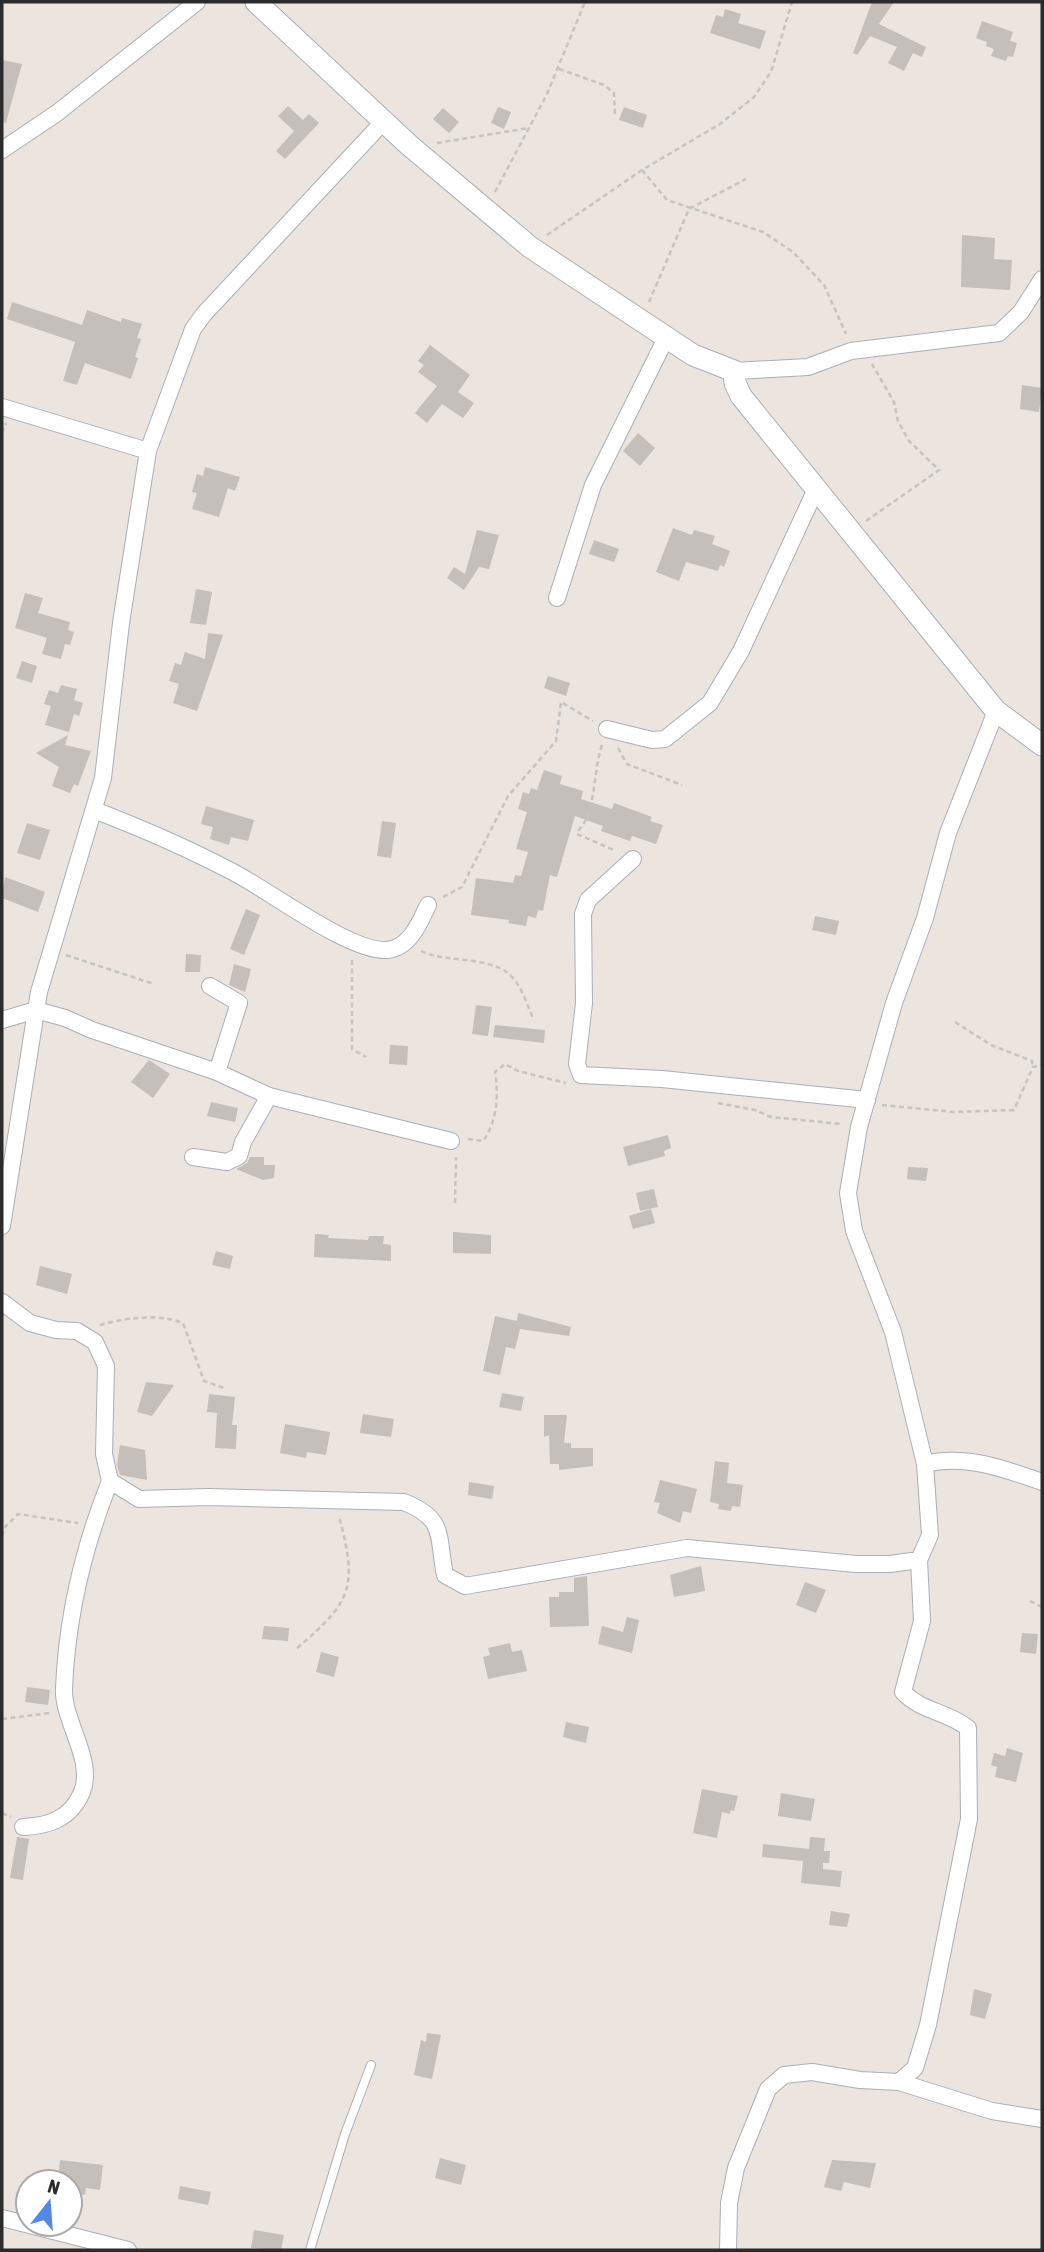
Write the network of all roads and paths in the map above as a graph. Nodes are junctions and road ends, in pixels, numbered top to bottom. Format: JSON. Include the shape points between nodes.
{"nodes":[{"id":1,"x":197,"y":2,"type":"edge"},
{"id":2,"x":256,"y":2,"type":"edge"},
{"id":3,"x":585,"y":2,"type":"edge"},
{"id":4,"x":792,"y":2,"type":"edge"},
{"id":5,"x":559,"y":69,"type":"junction"},
{"id":6,"x":615,"y":117,"type":"dead end"},
{"id":7,"x":384,"y":121,"type":"junction"},
{"id":8,"x":529,"y":128,"type":"junction"},
{"id":9,"x":409,"y":145,"type":"junction"},
{"id":10,"x":2,"y":150,"type":"edge"},
{"id":11,"x":642,"y":170,"type":"junction"},
{"id":12,"x":746,"y":179,"type":"dead end"},
{"id":13,"x":689,"y":209,"type":"junction"},
{"id":14,"x":485,"y":210,"type":"junction"},
{"id":15,"x":530,"y":247,"type":"junction"},
{"id":16,"x":1042,"y":279,"type":"edge"},
{"id":17,"x":640,"y":321,"type":"junction"},
{"id":18,"x":666,"y":338,"type":"junction"},
{"id":19,"x":851,"y":351,"type":"junction"},
{"id":20,"x":734,"y":372,"type":"junction"},
{"id":21,"x":2,"y":407,"type":"edge"},
{"id":22,"x":148,"y":451,"type":"junction"},
{"id":23,"x":816,"y":488,"type":"junction"},
{"id":24,"x":852,"y":530,"type":"junction"},
{"id":25,"x":557,"y":598,"type":"dead end"},
{"id":26,"x":561,"y":702,"type":"dead end"},
{"id":27,"x":996,"y":711,"type":"junction"},
{"id":28,"x":607,"y":729,"type":"joint"},
{"id":29,"x":1042,"y":745,"type":"edge"},
{"id":30,"x":94,"y":810,"type":"junction"},
{"id":31,"x":633,"y":859,"type":"joint"},
{"id":32,"x":428,"y":905,"type":"joint"},
{"id":33,"x":349,"y":942,"type":"junction"},
{"id":34,"x":406,"y":943,"type":"junction"},
{"id":35,"x":49,"y":950,"type":"junction"},
{"id":36,"x":154,"y":984,"type":"dead end"},
{"id":37,"x":210,"y":986,"type":"dead end"},
{"id":38,"x":36,"y":1010,"type":"junction"},
{"id":39,"x":533,"y":1018,"type":"dead end"},
{"id":40,"x":2,"y":1020,"type":"edge"},
{"id":41,"x":955,"y":1023,"type":"dead end"},
{"id":42,"x":366,"y":1057,"type":"dead end"},
{"id":43,"x":1042,"y":1065,"type":"edge"},
{"id":44,"x":1033,"y":1067,"type":"junction"},
{"id":45,"x":217,"y":1072,"type":"junction"},
{"id":46,"x":576,"y":1086,"type":"dead end"},
{"id":47,"x":269,"y":1097,"type":"junction"},
{"id":48,"x":867,"y":1100,"type":"junction"},
{"id":49,"x":712,"y":1101,"type":"dead end"},
{"id":50,"x":859,"y":1127,"type":"junction"},
{"id":51,"x":451,"y":1141,"type":"junction"},
{"id":52,"x":193,"y":1157,"type":"dead end"},
{"id":53,"x":455,"y":1203,"type":"dead end"},
{"id":54,"x":2,"y":1226,"type":"edge"},
{"id":55,"x":2,"y":1302,"type":"edge"},
{"id":56,"x":77,"y":1331,"type":"junction"},
{"id":57,"x":224,"y":1388,"type":"dead end"},
{"id":58,"x":925,"y":1464,"type":"junction"},
{"id":59,"x":110,"y":1481,"type":"junction"},
{"id":60,"x":1042,"y":1482,"type":"edge"},
{"id":61,"x":334,"y":1501,"type":"junction"},
{"id":62,"x":92,"y":1525,"type":"junction"},
{"id":63,"x":2,"y":1536,"type":"edge"},
{"id":64,"x":919,"y":1560,"type":"junction"},
{"id":65,"x":1030,"y":1601,"type":"dead end"},
{"id":66,"x":1042,"y":1607,"type":"edge"},
{"id":67,"x":298,"y":1648,"type":"dead end"},
{"id":68,"x":67,"y":1708,"type":"junction"},
{"id":69,"x":2,"y":1719,"type":"edge"},
{"id":70,"x":23,"y":1828,"type":"dead end"},
{"id":71,"x":371,"y":2065,"type":"dead end"},
{"id":72,"x":899,"y":2082,"type":"junction"},
{"id":73,"x":1042,"y":2119,"type":"edge"},
{"id":74,"x":2,"y":2218,"type":"edge"},
{"id":75,"x":128,"y":2250,"type":"edge"},
{"id":76,"x":310,"y":2250,"type":"edge"},
{"id":77,"x":728,"y":2250,"type":"edge"}],
"edges":[{"from":1,"to":10,"type":"street","via":[[57,113]]},
{"from":2,"to":7,"type":"street"},
{"from":3,"to":5,"type":"path"},
{"from":4,"to":11,"type":"path","via":[[771,72],[754,97],[720,124]]},
{"from":5,"to":6,"type":"path","via":[[614,93]]},
{"from":5,"to":8,"type":"path"},
{"from":7,"to":9,"type":"street"},
{"from":7,"to":22,"type":"street","via":[[193,329]]},
{"from":8,"to":9,"type":"path"},
{"from":8,"to":14,"type":"path"},
{"from":9,"to":14,"type":"street"},
{"from":11,"to":13,"type":"path","via":[[667,200]]},
{"from":11,"to":15,"type":"path"},
{"from":12,"to":13,"type":"path"},
{"from":13,"to":17,"type":"path"},
{"from":13,"to":19,"type":"path","via":[[763,232],[793,252],[824,285]]},
{"from":14,"to":15,"type":"street"},
{"from":15,"to":17,"type":"street"},
{"from":16,"to":19,"type":"street","via":[[1021,312],[999,333]]},
{"from":17,"to":18,"type":"street"},
{"from":18,"to":20,"type":"street","via":[[713,366]]},
{"from":18,"to":25,"type":"street","via":[[593,485]]},
{"from":19,"to":20,"type":"street","via":[[808,367]]},
{"from":19,"to":24,"type":"path","via":[[871,363],[894,402],[909,441],[939,470]]},
{"from":20,"to":23,"type":"street","via":[[741,396]]},
{"from":21,"to":22,"type":"street"},
{"from":22,"to":30,"type":"street","via":[[107,750]]},
{"from":23,"to":24,"type":"street"},
{"from":23,"to":28,"type":"street","via":[[741,651],[710,703],[665,739]]},
{"from":24,"to":27,"type":"street"},
{"from":26,"to":32,"type":"path","via":[[556,741],[508,796],[462,887]]},
{"from":27,"to":29,"type":"street"},
{"from":27,"to":48,"type":"street","via":[[948,833]]},
{"from":28,"to":31,"type":"path","via":[[595,764],[591,802],[577,834]]},
{"from":30,"to":33,"type":"street","via":[[229,869]]},
{"from":30,"to":35,"type":"street"},
{"from":31,"to":48,"type":"street","via":[[589,900],[583,914],[584,1003],[577,1065],[581,1076],[649,1077]]},
{"from":32,"to":34,"type":"street"},
{"from":33,"to":34,"type":"street","via":[[388,950]]},
{"from":33,"to":42,"type":"path","via":[[354,975],[352,1049]]},
{"from":34,"to":39,"type":"path","via":[[433,956],[508,973]]},
{"from":35,"to":36,"type":"path"},
{"from":35,"to":38,"type":"street"},
{"from":37,"to":45,"type":"street","via":[[239,1003]]},
{"from":38,"to":40,"type":"street"},
{"from":38,"to":45,"type":"street"},
{"from":38,"to":54,"type":"street"},
{"from":41,"to":44,"type":"path","via":[[991,1045],[1032,1061]]},
{"from":43,"to":44,"type":"path"},
{"from":44,"to":48,"type":"path","via":[[1014,1110],[953,1112],[886,1107]]},
{"from":45,"to":47,"type":"street"},
{"from":46,"to":51,"type":"path","via":[[505,1064],[495,1072],[496,1104],[483,1141]]},
{"from":47,"to":51,"type":"street"},
{"from":47,"to":52,"type":"street","via":[[239,1156],[227,1162]]},
{"from":48,"to":50,"type":"street"},
{"from":49,"to":50,"type":"path","via":[[771,1116]]},
{"from":50,"to":58,"type":"street","via":[[848,1209],[893,1332]]},
{"from":51,"to":53,"type":"path","via":[[457,1174]]},
{"from":55,"to":56,"type":"street","via":[[30,1323]]},
{"from":56,"to":57,"type":"path","via":[[120,1320],[169,1317],[183,1323],[204,1381]]},
{"from":56,"to":59,"type":"street","via":[[95,1342],[106,1366],[104,1454]]},
{"from":58,"to":60,"type":"street","via":[[977,1462]]},
{"from":58,"to":64,"type":"street","via":[[930,1535]]},
{"from":59,"to":61,"type":"street","via":[[139,1499]]},
{"from":59,"to":62,"type":"street"},
{"from":61,"to":64,"type":"street","via":[[404,1502],[428,1512],[436,1524],[445,1575],[466,1586],[687,1549],[856,1564]]},
{"from":61,"to":67,"type":"path","via":[[347,1547],[349,1584],[337,1613]]},
{"from":62,"to":63,"type":"path","via":[[18,1514]]},
{"from":62,"to":68,"type":"street","via":[[74,1607],[63,1691]]},
{"from":64,"to":72,"type":"street","via":[[922,1621],[903,1692],[927,1711],[954,1717],[968,1728],[969,1819],[928,2025],[915,2068]]},
{"from":65,"to":66,"type":"path"},
{"from":68,"to":69,"type":"path"},
{"from":68,"to":70,"type":"street","via":[[82,1754],[83,1790],[66,1816],[44,1826]]},
{"from":71,"to":76,"type":"lane"},
{"from":72,"to":73,"type":"street","via":[[992,2111]]},
{"from":72,"to":77,"type":"street","via":[[812,2072],[784,2075],[768,2089],[736,2168],[729,2203]]},
{"from":74,"to":75,"type":"street"}]}
